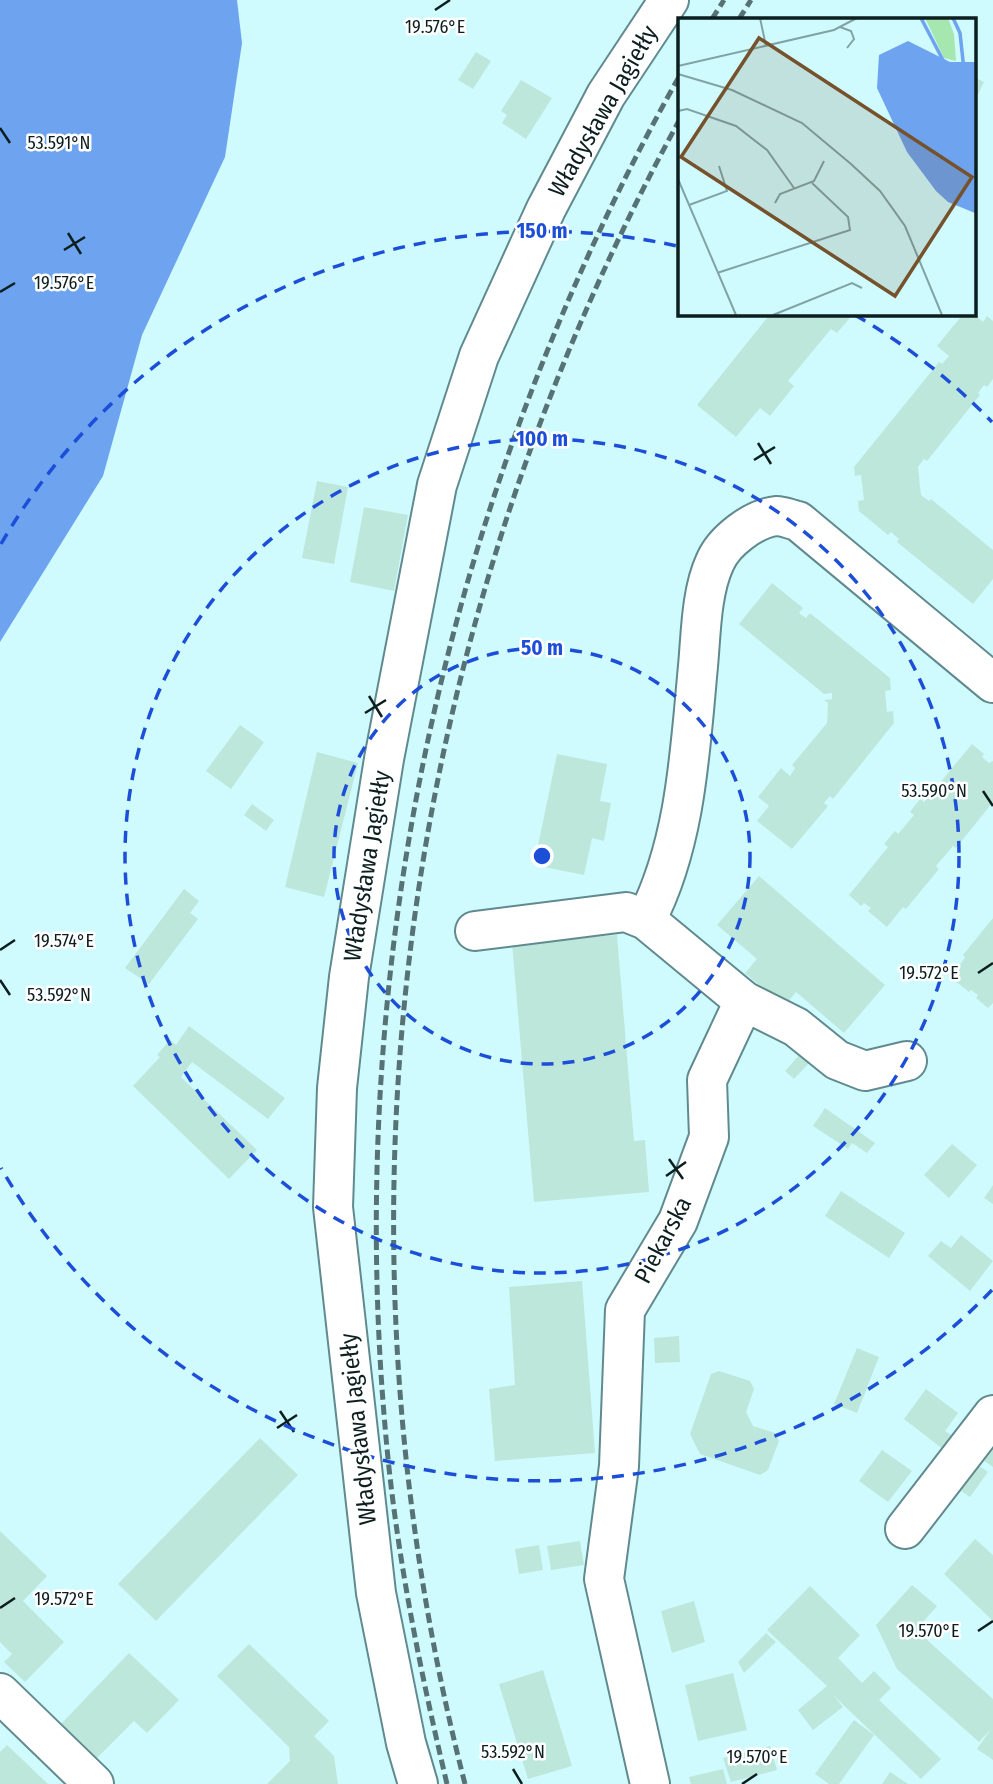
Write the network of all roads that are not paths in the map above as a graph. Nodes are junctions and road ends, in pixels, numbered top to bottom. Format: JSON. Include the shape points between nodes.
{"nodes":[{"id":1,"x":669,"y":0,"type":"edge"},
{"id":2,"x":993,"y":683,"type":"edge"},
{"id":3,"x":646,"y":920,"type":"junction"},
{"id":4,"x":475,"y":931,"type":"dead end"},
{"id":5,"x":744,"y":1002,"type":"junction"},
{"id":6,"x":907,"y":1061,"type":"dead end"},
{"id":7,"x":993,"y":1415,"type":"edge"},
{"id":8,"x":905,"y":1529,"type":"dead end"},
{"id":9,"x":5,"y":1709,"type":"edge"},
{"id":10,"x":94,"y":1784,"type":"edge"},
{"id":11,"x":418,"y":1784,"type":"edge"},
{"id":12,"x":650,"y":1784,"type":"edge"}],
"edges":[{"from":1,"to":11,"type":"street","name":"Władysława Jagiełły","via":[[606,95],[545,209],[475,369],[437,485],[384,759],[349,977],[337,1088],[333,1207],[376,1593]]},
{"from":2,"to":3,"type":"street","via":[[798,522],[778,516],[751,525],[728,544],[711,573],[687,783],[660,893]]},
{"from":3,"to":4,"type":"street","via":[[626,912]]},
{"from":3,"to":5,"type":"street"},
{"from":5,"to":6,"type":"street","via":[[796,1027],[837,1060],[865,1070]]},
{"from":5,"to":12,"type":"street","name":"Piekarska","via":[[707,1080],[709,1137],[678,1220],[625,1310],[619,1466],[604,1579]]},
{"from":7,"to":8,"type":"street"},
{"from":9,"to":10,"type":"street"}]}
